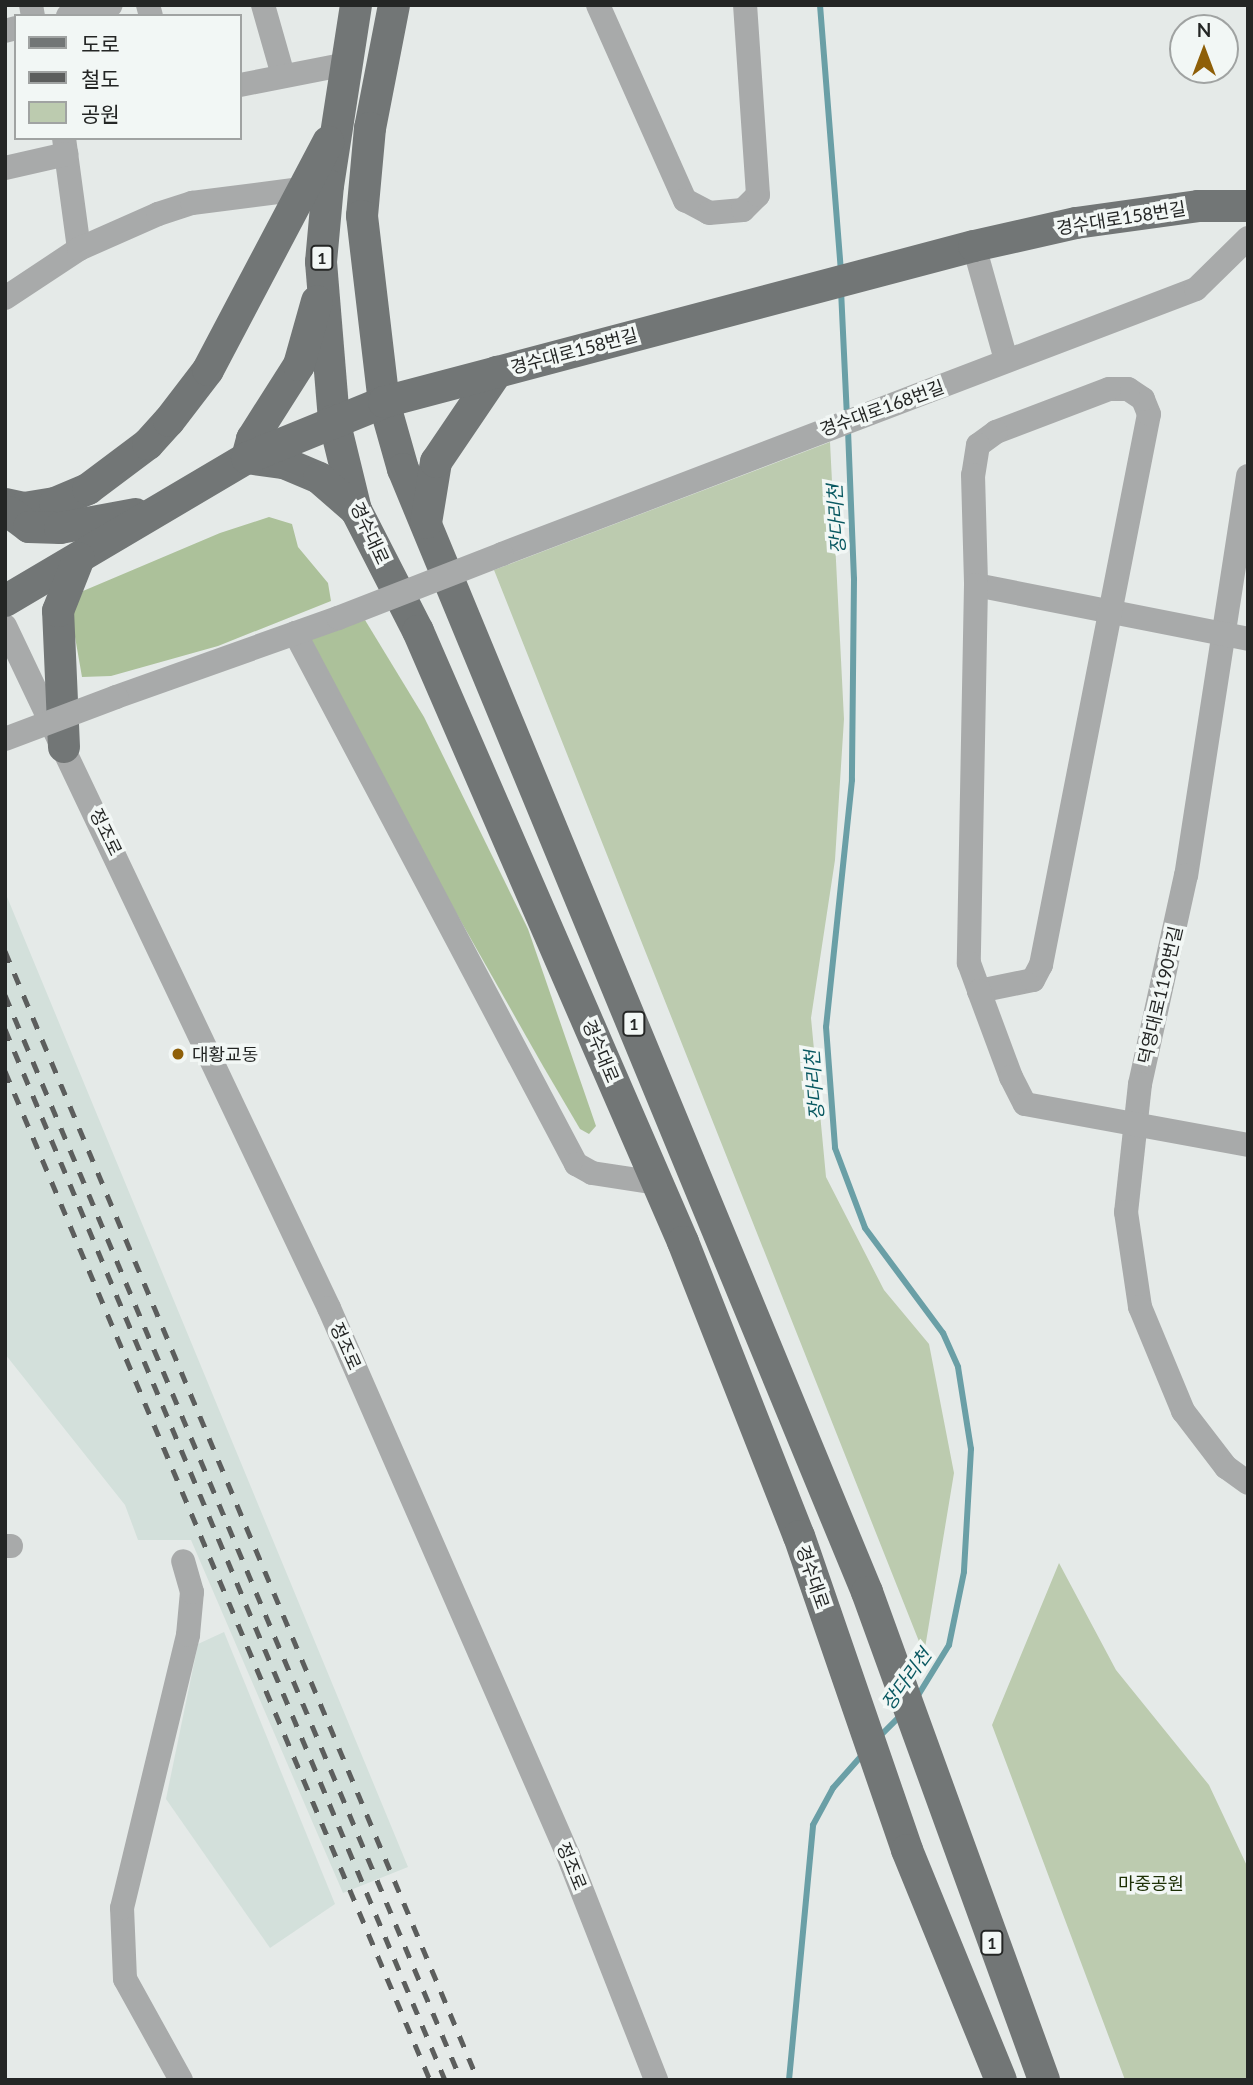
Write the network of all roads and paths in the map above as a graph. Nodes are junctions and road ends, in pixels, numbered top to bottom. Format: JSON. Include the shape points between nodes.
{"nodes":[{"id":1,"x":111,"y":5,"type":"edge"},
{"id":2,"x":263,"y":5,"type":"edge"},
{"id":3,"x":356,"y":5,"type":"edge"},
{"id":4,"x":394,"y":5,"type":"edge"},
{"id":5,"x":598,"y":5,"type":"edge"},
{"id":6,"x":745,"y":5,"type":"edge"},
{"id":7,"x":76,"y":14,"type":"edge"},
{"id":8,"x":347,"y":64,"type":"junction"},
{"id":9,"x":283,"y":75,"type":"junction"},
{"id":10,"x":242,"y":85,"type":"edge"},
{"id":11,"x":338,"y":126,"type":"junction"},
{"id":12,"x":65,"y":146,"type":"edge"},
{"id":13,"x":5,"y":169,"type":"edge"},
{"id":14,"x":301,"y":189,"type":"junction"},
{"id":15,"x":1248,"y":206,"type":"edge"},
{"id":16,"x":1248,"y":238,"type":"edge"},
{"id":17,"x":974,"y":246,"type":"junction"},
{"id":18,"x":79,"y":250,"type":"junction"},
{"id":19,"x":323,"y":281,"type":"junction"},
{"id":20,"x":5,"y":298,"type":"edge"},
{"id":21,"x":1006,"y":360,"type":"junction"},
{"id":22,"x":497,"y":372,"type":"junction"},
{"id":23,"x":384,"y":402,"type":"junction"},
{"id":24,"x":334,"y":420,"type":"junction"},
{"id":25,"x":247,"y":458,"type":"junction"},
{"id":26,"x":1248,"y":476,"type":"edge"},
{"id":27,"x":5,"y":504,"type":"edge"},
{"id":28,"x":5,"y":509,"type":"edge"},
{"id":29,"x":158,"y":510,"type":"junction"},
{"id":30,"x":356,"y":510,"type":"junction"},
{"id":31,"x":426,"y":524,"type":"junction"},
{"id":32,"x":79,"y":558,"type":"junction"},
{"id":33,"x":976,"y":584,"type":"junction"},
{"id":34,"x":5,"y":601,"type":"edge"},
{"id":35,"x":1112,"y":612,"type":"junction"},
{"id":36,"x":5,"y":626,"type":"edge"},
{"id":37,"x":295,"y":633,"type":"junction"},
{"id":38,"x":1223,"y":635,"type":"junction"},
{"id":39,"x":1248,"y":639,"type":"edge"},
{"id":40,"x":5,"y":739,"type":"edge"},
{"id":41,"x":64,"y":747,"type":"junction"},
{"id":42,"x":979,"y":990,"type":"junction"},
{"id":43,"x":1136,"y":1122,"type":"junction"},
{"id":44,"x":1248,"y":1145,"type":"edge"},
{"id":45,"x":658,"y":1183,"type":"junction"},
{"id":46,"x":1248,"y":1483,"type":"edge"},
{"id":47,"x":184,"y":1561,"type":"dead end"},
{"id":48,"x":181,"y":2080,"type":"edge"},
{"id":49,"x":656,"y":2080,"type":"edge"},
{"id":50,"x":1001,"y":2080,"type":"edge"},
{"id":51,"x":1044,"y":2080,"type":"edge"}],
"edges":[{"from":1,"to":7,"type":"street"},
{"from":2,"to":9,"type":"street"},
{"from":3,"to":8,"type":"main road","name":"경수대로","number":"1"},
{"from":4,"to":23,"type":"main road","number":"1","via":[[370,128],[362,216]]},
{"from":5,"to":6,"type":"street","via":[[685,200],[709,213],[743,210],[758,195]]},
{"from":8,"to":9,"type":"street"},
{"from":8,"to":11,"type":"main road","name":"경수대로","number":"1"},
{"from":9,"to":10,"type":"street"},
{"from":11,"to":14,"type":"main road"},
{"from":11,"to":19,"type":"main road","name":"경수대로","number":"1","via":[[328,184]]},
{"from":12,"to":13,"type":"street"},
{"from":12,"to":18,"type":"street"},
{"from":14,"to":18,"type":"street","via":[[192,203]]},
{"from":14,"to":27,"type":"main road","via":[[208,370],[155,436],[88,489],[55,503],[24,508]]},
{"from":15,"to":17,"type":"main road","name":"경수대로158번길","via":[[1198,206],[1076,223]]},
{"from":16,"to":21,"type":"street","name":"경수대로168번길","via":[[1196,289]]},
{"from":17,"to":21,"type":"street"},
{"from":17,"to":22,"type":"main road","name":"경수대로158번길"},
{"from":18,"to":20,"type":"street"},
{"from":19,"to":24,"type":"main road","name":"경수대로","number":"1"},
{"from":19,"to":25,"type":"main road","via":[[299,365],[253,439]]},
{"from":21,"to":37,"type":"street","name":"경수대로168번길","bridge":true},
{"from":22,"to":23,"type":"main road","name":"경수대로158번길"},
{"from":22,"to":31,"type":"main road","via":[[436,462]]},
{"from":23,"to":24,"type":"main road","name":"경수대로158번길"},
{"from":23,"to":31,"type":"main road","number":"1"},
{"from":24,"to":25,"type":"main road","name":"경수대로158번길"},
{"from":24,"to":30,"type":"main road","name":"경수대로","number":"1"},
{"from":25,"to":29,"type":"main road","name":"경수대로158번길"},
{"from":25,"to":30,"type":"main road","via":[[284,463],[319,478]]},
{"from":26,"to":38,"type":"street","name":"덕영대로1190번길"},
{"from":28,"to":29,"type":"main road","via":[[29,527],[60,528]]},
{"from":29,"to":32,"type":"main road","name":"경수대로158번길"},
{"from":30,"to":45,"type":"main road","name":"경수대로","number":"1","via":[[418,631]]},
{"from":31,"to":51,"type":"main road","number":"1","via":[[695,1170],[886,1646]]},
{"from":32,"to":34,"type":"main road","name":"경수대로158번길"},
{"from":32,"to":41,"type":"main road","via":[[58,611]]},
{"from":33,"to":35,"type":"street"},
{"from":33,"to":35,"type":"street","via":[[973,475],[978,445],[996,432],[1109,389],[1128,389],[1143,399],[1149,414]]},
{"from":33,"to":42,"type":"street","via":[[969,963]]},
{"from":35,"to":38,"type":"street"},
{"from":35,"to":42,"type":"street","via":[[1041,965],[1033,980]]},
{"from":36,"to":41,"type":"street","name":"정조로"},
{"from":37,"to":40,"type":"street","name":"경수대로168번길","bridge":true},
{"from":37,"to":45,"type":"street","via":[[576,1164],[592,1173]]},
{"from":38,"to":39,"type":"street"},
{"from":38,"to":43,"type":"street","name":"덕영대로1190번길","via":[[1186,875],[1140,1084]]},
{"from":41,"to":49,"type":"street","name":"정조로","via":[[329,1308],[568,1855]]},
{"from":42,"to":43,"type":"street","via":[[1025,1104]]},
{"from":43,"to":44,"type":"street"},
{"from":43,"to":46,"type":"street","name":"덕영대로1190번길","via":[[1126,1212],[1140,1307],[1183,1411],[1226,1467]]},
{"from":45,"to":50,"type":"main road","name":"경수대로","number":"1","via":[[799,1536],[907,1850]]},
{"from":47,"to":48,"type":"street","via":[[192,1592],[188,1635],[168,1754],[127,1876],[122,1954],[125,1979]]}]}
